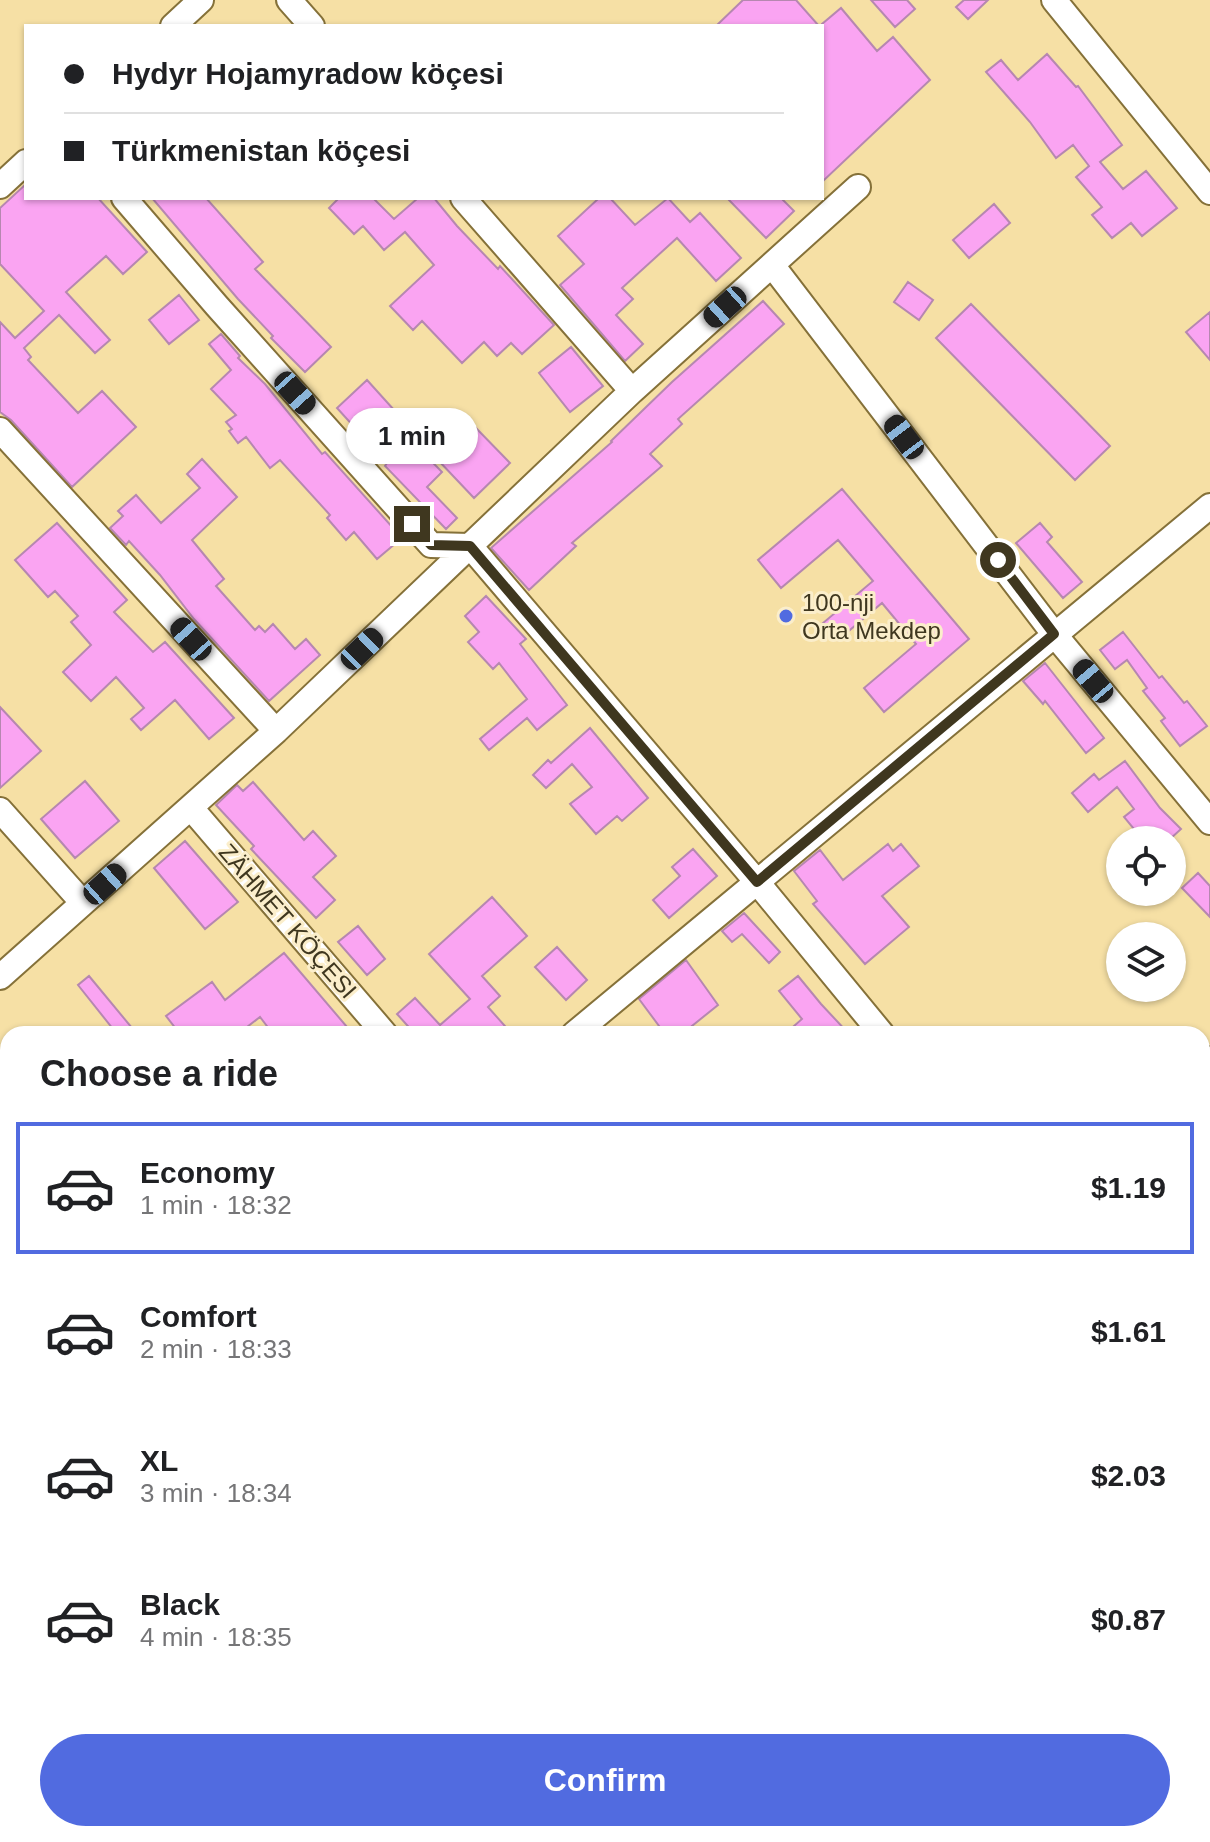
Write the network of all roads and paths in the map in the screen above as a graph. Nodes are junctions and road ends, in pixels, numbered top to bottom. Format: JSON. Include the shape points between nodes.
{"nodes":[{"id":1,"x":201,"y":0,"type":"edge"},
{"id":2,"x":289,"y":0,"type":"edge"},
{"id":3,"x":1054,"y":0,"type":"edge"},
{"id":4,"x":175,"y":24,"type":"edge"},
{"id":5,"x":310,"y":24,"type":"edge"},
{"id":6,"x":24,"y":164,"type":"edge"},
{"id":7,"x":0,"y":186,"type":"edge"},
{"id":8,"x":858,"y":187,"type":"dead end"},
{"id":9,"x":1210,"y":192,"type":"edge"},
{"id":10,"x":126,"y":200,"type":"edge"},
{"id":11,"x":465,"y":200,"type":"edge"},
{"id":12,"x":772,"y":265,"type":"junction"},
{"id":13,"x":632,"y":391,"type":"junction"},
{"id":14,"x":0,"y":430,"type":"edge"},
{"id":15,"x":1210,"y":506,"type":"edge"},
{"id":16,"x":470,"y":546,"type":"junction"},
{"id":17,"x":1054,"y":634,"type":"junction"},
{"id":18,"x":276,"y":731,"type":"junction"},
{"id":19,"x":191,"y":808,"type":"junction"},
{"id":20,"x":0,"y":810,"type":"edge"},
{"id":21,"x":1210,"y":822,"type":"edge"},
{"id":22,"x":757,"y":882,"type":"junction"},
{"id":23,"x":83,"y":903,"type":"junction"},
{"id":24,"x":0,"y":977,"type":"edge"},
{"id":25,"x":378,"y":1026,"type":"edge"},
{"id":26,"x":584,"y":1026,"type":"edge"},
{"id":27,"x":875,"y":1026,"type":"edge"}],
"edges":[{"from":1,"to":4,"type":"street"},
{"from":2,"to":5,"type":"street"},
{"from":3,"to":9,"type":"street"},
{"from":6,"to":7,"type":"street"},
{"from":8,"to":12,"type":"street"},
{"from":10,"to":16,"type":"street","via":[[431,545]]},
{"from":11,"to":13,"type":"street"},
{"from":12,"to":13,"type":"street"},
{"from":12,"to":17,"type":"street"},
{"from":13,"to":16,"type":"street"},
{"from":14,"to":18,"type":"street"},
{"from":15,"to":17,"type":"street"},
{"from":16,"to":18,"type":"street"},
{"from":16,"to":22,"type":"street"},
{"from":17,"to":21,"type":"street"},
{"from":17,"to":22,"type":"street"},
{"from":18,"to":19,"type":"street"},
{"from":19,"to":23,"type":"street"},
{"from":19,"to":25,"type":"street","name":"ZÄHMET KÖÇESI"},
{"from":20,"to":23,"type":"street"},
{"from":22,"to":26,"type":"street"},
{"from":22,"to":27,"type":"street"},
{"from":23,"to":24,"type":"street"}]}
